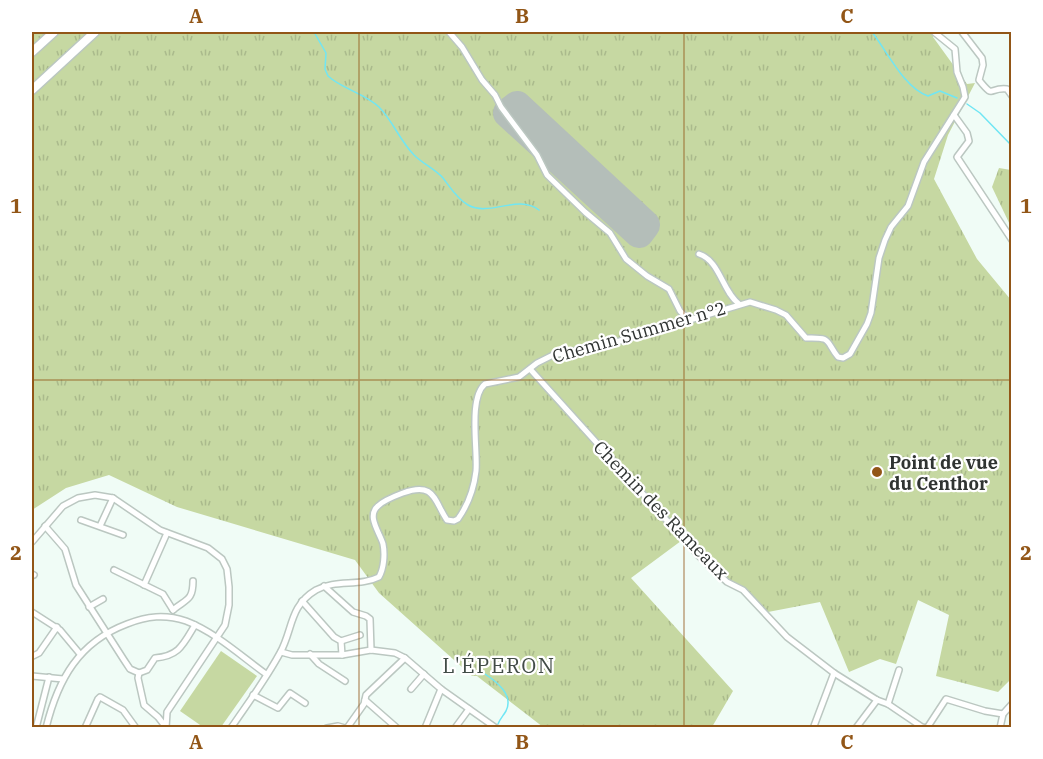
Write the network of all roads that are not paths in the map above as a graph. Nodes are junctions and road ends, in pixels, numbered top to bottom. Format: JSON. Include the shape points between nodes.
{"nodes":[{"id":1,"x":54,"y":32,"type":"edge"},
{"id":2,"x":95,"y":32,"type":"edge"},
{"id":3,"x":449,"y":32,"type":"edge"},
{"id":4,"x":934,"y":32,"type":"edge"},
{"id":5,"x":962,"y":32,"type":"edge"},
{"id":6,"x":32,"y":52,"type":"edge"},
{"id":7,"x":32,"y":90,"type":"edge"},
{"id":8,"x":1011,"y":96,"type":"edge"},
{"id":9,"x":954,"y":115,"type":"junction"},
{"id":10,"x":1011,"y":240,"type":"edge"},
{"id":11,"x":699,"y":254,"type":"dead end"},
{"id":12,"x":739,"y":304,"type":"junction"},
{"id":13,"x":694,"y":318,"type":"junction"},
{"id":14,"x":530,"y":369,"type":"junction"},
{"id":15,"x":113,"y":498,"type":"junction"},
{"id":16,"x":81,"y":520,"type":"dead end"},
{"id":17,"x":45,"y":526,"type":"junction"},
{"id":18,"x":100,"y":526,"type":"junction"},
{"id":19,"x":167,"y":533,"type":"junction"},
{"id":20,"x":123,"y":535,"type":"dead end"},
{"id":21,"x":32,"y":542,"type":"edge"},
{"id":22,"x":114,"y":570,"type":"dead end"},
{"id":23,"x":193,"y":581,"type":"dead end"},
{"id":24,"x":144,"y":585,"type":"junction"},
{"id":25,"x":324,"y":586,"type":"junction"},
{"id":26,"x":103,"y":598,"type":"dead end"},
{"id":27,"x":302,"y":601,"type":"junction"},
{"id":28,"x":90,"y":608,"type":"junction"},
{"id":29,"x":173,"y":610,"type":"junction"},
{"id":30,"x":32,"y":612,"type":"edge"},
{"id":31,"x":172,"y":617,"type":"junction"},
{"id":32,"x":195,"y":625,"type":"junction"},
{"id":33,"x":57,"y":627,"type":"junction"},
{"id":34,"x":107,"y":633,"type":"junction"},
{"id":35,"x":360,"y":636,"type":"dead end"},
{"id":36,"x":217,"y":639,"type":"junction"},
{"id":37,"x":341,"y":641,"type":"junction"},
{"id":38,"x":371,"y":651,"type":"junction"},
{"id":39,"x":281,"y":652,"type":"junction"},
{"id":40,"x":80,"y":654,"type":"junction"},
{"id":41,"x":310,"y":654,"type":"junction"},
{"id":42,"x":342,"y":655,"type":"junction"},
{"id":43,"x":33,"y":656,"type":"edge"},
{"id":44,"x":405,"y":658,"type":"junction"},
{"id":45,"x":899,"y":670,"type":"dead end"},
{"id":46,"x":834,"y":673,"type":"junction"},
{"id":47,"x":139,"y":674,"type":"junction"},
{"id":48,"x":266,"y":674,"type":"junction"},
{"id":49,"x":424,"y":674,"type":"junction"},
{"id":50,"x":32,"y":676,"type":"edge"},
{"id":51,"x":49,"y":677,"type":"junction"},
{"id":52,"x":63,"y":679,"type":"junction"},
{"id":53,"x":345,"y":681,"type":"dead end"},
{"id":54,"x":411,"y":689,"type":"dead end"},
{"id":55,"x":441,"y":690,"type":"junction"},
{"id":56,"x":253,"y":695,"type":"junction"},
{"id":57,"x":365,"y":700,"type":"junction"},
{"id":58,"x":877,"y":700,"type":"junction"},
{"id":59,"x":305,"y":703,"type":"dead end"},
{"id":60,"x":888,"y":704,"type":"junction"},
{"id":61,"x":1011,"y":704,"type":"edge"},
{"id":62,"x":469,"y":709,"type":"junction"},
{"id":63,"x":1003,"y":714,"type":"junction"},
{"id":64,"x":814,"y":726,"type":"dead end"},
{"id":65,"x":495,"y":727,"type":"edge"},
{"id":66,"x":36,"y":728,"type":"edge"},
{"id":67,"x":46,"y":728,"type":"edge"},
{"id":68,"x":86,"y":728,"type":"edge"},
{"id":69,"x":136,"y":728,"type":"edge"},
{"id":70,"x":166,"y":728,"type":"edge"},
{"id":71,"x":231,"y":728,"type":"edge"},
{"id":72,"x":327,"y":728,"type":"edge"},
{"id":73,"x":346,"y":728,"type":"edge"},
{"id":74,"x":397,"y":728,"type":"edge"},
{"id":75,"x":426,"y":728,"type":"edge"},
{"id":76,"x":455,"y":728,"type":"edge"},
{"id":77,"x":856,"y":728,"type":"edge"},
{"id":78,"x":926,"y":728,"type":"edge"},
{"id":79,"x":1000,"y":728,"type":"edge"}],
"edges":[{"from":1,"to":6,"type":"highway"},
{"from":2,"to":7,"type":"highway"},
{"from":3,"to":13,"type":"street","via":[[537,154],[547,175],[610,232],[626,259],[669,289],[685,316]]},
{"from":4,"to":9,"type":"street","name":"Chemin Summer n°2","via":[[955,49],[957,72],[965,92]]},
{"from":5,"to":8,"type":"street","via":[[982,58],[979,80],[988,92],[1007,89]]},
{"from":9,"to":10,"type":"street","via":[[969,141],[957,157]]},
{"from":9,"to":12,"type":"street","name":"Chemin Summer n°2","via":[[924,162],[908,206],[885,240],[871,313],[847,357],[838,357],[828,341],[806,338],[792,320],[776,310],[753,302]]},
{"from":11,"to":12,"type":"street","via":[[712,262]]},
{"from":12,"to":13,"type":"street","name":"Chemin Summer n°2"},
{"from":13,"to":14,"type":"street","name":"Chemin Summer n°2","via":[[613,343],[553,355]]},
{"from":14,"to":25,"type":"street","name":"Chemin Summer n°2","via":[[519,377],[482,387],[476,404],[475,476],[458,519],[447,520],[434,496],[424,491],[414,490],[382,503],[373,515],[383,547],[379,577]]},
{"from":14,"to":46,"type":"street","name":"Chemin des Rameaux","via":[[699,556],[743,591],[787,637]]},
{"from":15,"to":17,"type":"street","via":[[95,495],[70,501]]},
{"from":15,"to":18,"type":"street"},
{"from":15,"to":19,"type":"street"},
{"from":16,"to":18,"type":"street"},
{"from":17,"to":21,"type":"street"},
{"from":17,"to":28,"type":"street","via":[[65,549],[73,580]]},
{"from":18,"to":20,"type":"street"},
{"from":19,"to":24,"type":"street"},
{"from":19,"to":36,"type":"street","via":[[208,548],[225,564],[229,605]]},
{"from":22,"to":24,"type":"street"},
{"from":23,"to":29,"type":"street","via":[[192,595]]},
{"from":24,"to":29,"type":"street","via":[[163,594]]},
{"from":25,"to":27,"type":"street","name":"Chemin Summer n°2"},
{"from":25,"to":38,"type":"street","via":[[353,612],[370,620]]},
{"from":26,"to":28,"type":"street"},
{"from":27,"to":37,"type":"street"},
{"from":27,"to":39,"type":"street","name":"Chemin Summer n°2"},
{"from":28,"to":34,"type":"street"},
{"from":29,"to":31,"type":"street"},
{"from":30,"to":33,"type":"street"},
{"from":31,"to":32,"type":"street"},
{"from":31,"to":34,"type":"street","via":[[144,618]]},
{"from":32,"to":36,"type":"street"},
{"from":32,"to":47,"type":"street","via":[[177,653],[155,658]]},
{"from":33,"to":40,"type":"street"},
{"from":33,"to":43,"type":"street"},
{"from":34,"to":40,"type":"street"},
{"from":34,"to":47,"type":"street","via":[[130,669]]},
{"from":35,"to":37,"type":"street"},
{"from":36,"to":48,"type":"street"},
{"from":36,"to":70,"type":"street","via":[[167,712]]},
{"from":37,"to":42,"type":"street"},
{"from":38,"to":42,"type":"street"},
{"from":38,"to":44,"type":"street","via":[[395,652]]},
{"from":39,"to":41,"type":"street"},
{"from":39,"to":48,"type":"street","name":"Chemin Summer n°2"},
{"from":40,"to":52,"type":"street"},
{"from":41,"to":42,"type":"street"},
{"from":41,"to":53,"type":"street"},
{"from":44,"to":49,"type":"street"},
{"from":44,"to":57,"type":"street"},
{"from":45,"to":60,"type":"street"},
{"from":46,"to":58,"type":"street","name":"Chemin des Rameaux"},
{"from":46,"to":64,"type":"street"},
{"from":47,"to":70,"type":"street","via":[[144,705]]},
{"from":48,"to":56,"type":"street","name":"Chemin Summer n°2"},
{"from":49,"to":54,"type":"street"},
{"from":49,"to":55,"type":"street"},
{"from":50,"to":51,"type":"street"},
{"from":51,"to":52,"type":"street"},
{"from":51,"to":66,"type":"street"},
{"from":52,"to":67,"type":"street"},
{"from":55,"to":62,"type":"street"},
{"from":55,"to":75,"type":"street"},
{"from":56,"to":59,"type":"street","via":[[278,708],[290,693]]},
{"from":56,"to":71,"type":"street","name":"Chemin Summer n°2"},
{"from":57,"to":73,"type":"street"},
{"from":57,"to":74,"type":"street"},
{"from":58,"to":60,"type":"street","name":"Chemin des Rameaux"},
{"from":58,"to":77,"type":"street"},
{"from":60,"to":78,"type":"street","name":"Chemin des Rameaux"},
{"from":61,"to":63,"type":"street"},
{"from":62,"to":65,"type":"street"},
{"from":62,"to":76,"type":"street"},
{"from":63,"to":78,"type":"street","via":[[946,699]]},
{"from":63,"to":79,"type":"street"},
{"from":68,"to":69,"type":"street","via":[[100,697],[123,710]]},
{"from":72,"to":73,"type":"street"}]}
